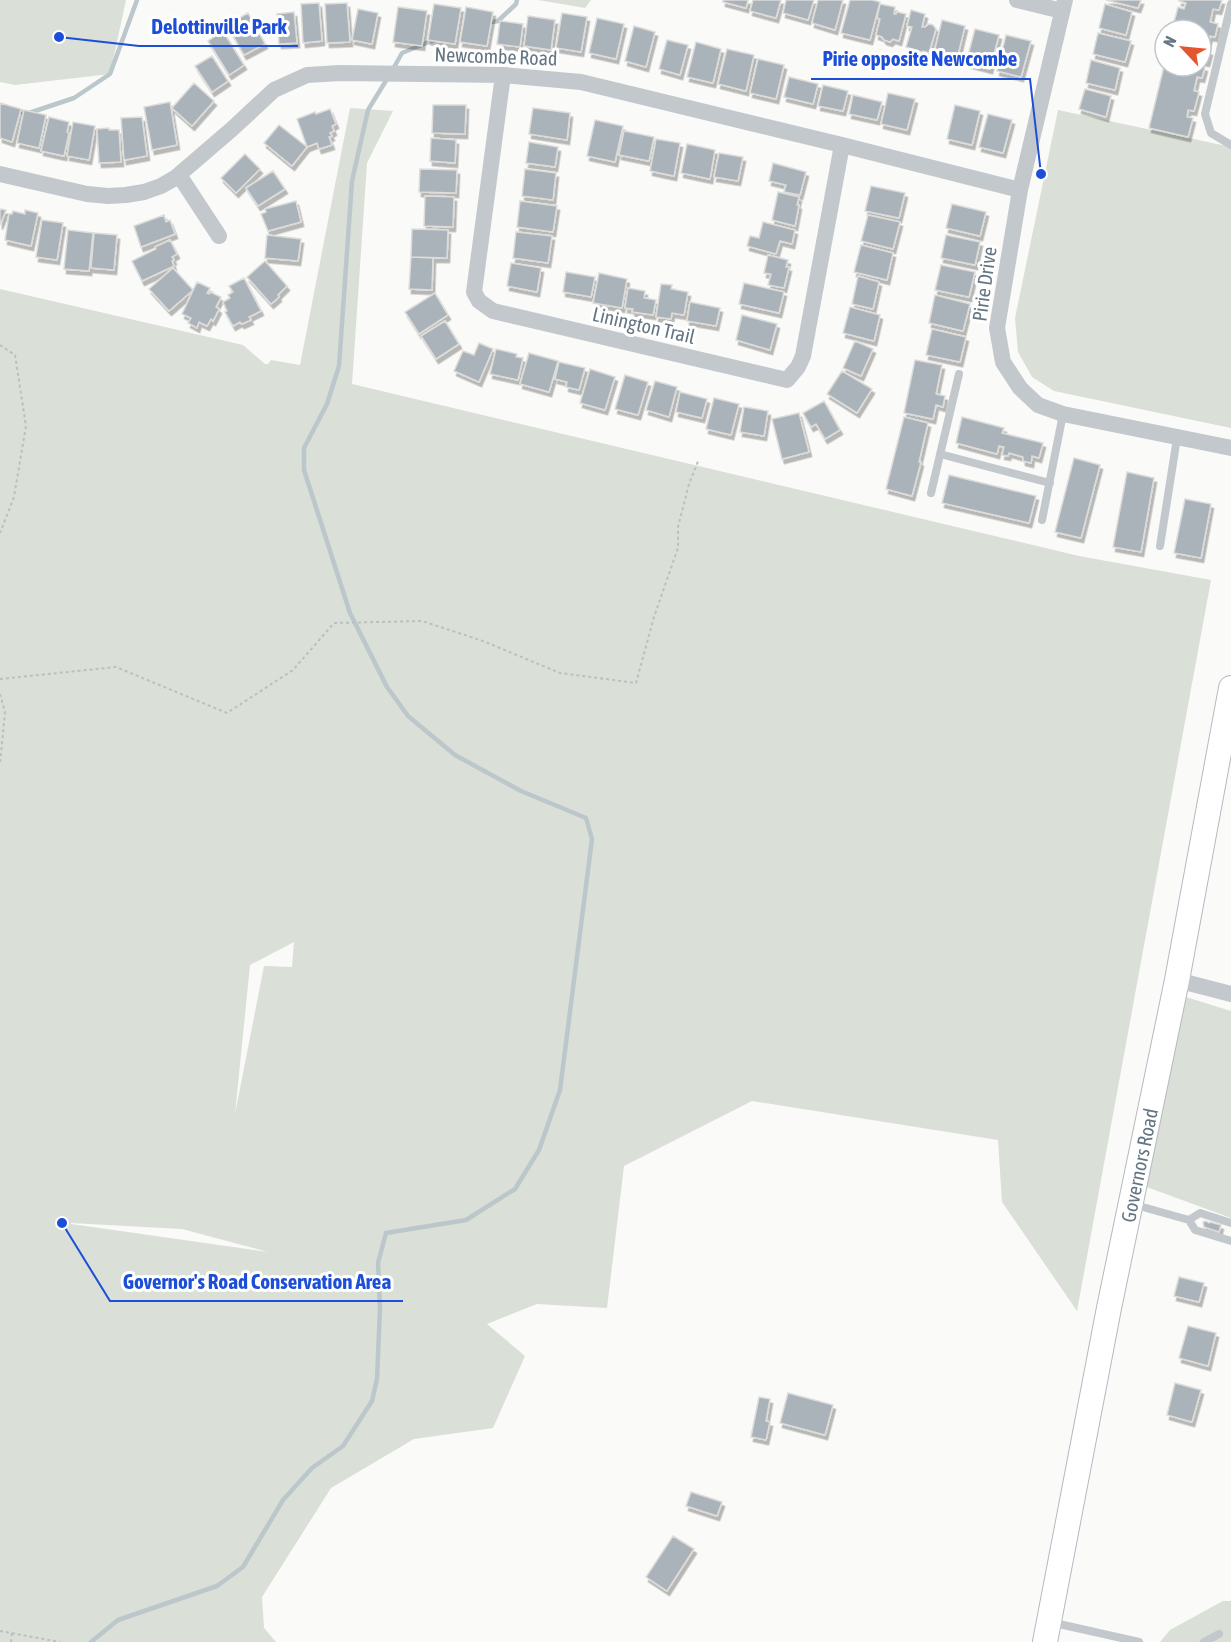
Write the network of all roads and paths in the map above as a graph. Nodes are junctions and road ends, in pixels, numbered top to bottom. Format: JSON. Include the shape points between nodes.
{"nodes":[{"id":1,"x":1017,"y":0,"type":"edge"},
{"id":2,"x":1231,"y":4,"type":"edge"},
{"id":3,"x":1064,"y":6,"type":"edge"},
{"id":4,"x":503,"y":75,"type":"junction"},
{"id":5,"x":842,"y":145,"type":"junction"},
{"id":6,"x":1231,"y":145,"type":"edge"},
{"id":7,"x":0,"y":174,"type":"edge"},
{"id":8,"x":179,"y":175,"type":"junction"},
{"id":9,"x":1020,"y":190,"type":"junction"},
{"id":10,"x":219,"y":236,"type":"dead end"},
{"id":11,"x":0,"y":345,"type":"edge"},
{"id":12,"x":959,"y":374,"type":"dead end"},
{"id":13,"x":1063,"y":414,"type":"junction"},
{"id":14,"x":1177,"y":438,"type":"junction"},
{"id":15,"x":1231,"y":448,"type":"edge"},
{"id":16,"x":940,"y":454,"type":"junction"},
{"id":17,"x":699,"y":459,"type":"dead end"},
{"id":18,"x":1050,"y":483,"type":"junction"},
{"id":19,"x":930,"y":493,"type":"dead end"},
{"id":20,"x":1042,"y":520,"type":"dead end"},
{"id":21,"x":0,"y":532,"type":"edge"},
{"id":22,"x":1160,"y":546,"type":"dead end"},
{"id":23,"x":0,"y":678,"type":"edge"},
{"id":24,"x":1231,"y":688,"type":"edge"},
{"id":25,"x":0,"y":694,"type":"edge"},
{"id":26,"x":0,"y":764,"type":"edge"},
{"id":27,"x":1177,"y":980,"type":"junction"},
{"id":28,"x":1231,"y":994,"type":"edge"},
{"id":29,"x":1130,"y":1203,"type":"junction"},
{"id":30,"x":1189,"y":1220,"type":"junction"},
{"id":31,"x":1231,"y":1223,"type":"edge"},
{"id":32,"x":1231,"y":1240,"type":"edge"},
{"id":33,"x":0,"y":1631,"type":"edge"},
{"id":34,"x":1048,"y":1632,"type":"edge"},
{"id":35,"x":12,"y":1633,"type":"junction"},
{"id":36,"x":1219,"y":1634,"type":"dead end"},
{"id":37,"x":11,"y":1642,"type":"edge"},
{"id":38,"x":60,"y":1642,"type":"edge"},
{"id":39,"x":1139,"y":1642,"type":"edge"},
{"id":40,"x":1204,"y":1642,"type":"edge"}],
"edges":[{"from":1,"to":3,"type":"street"},
{"from":2,"to":6,"type":"lane","via":[[1205,114],[1211,133]]},
{"from":3,"to":9,"type":"street","name":"Pirie Drive"},
{"from":4,"to":5,"type":"street","name":"Newcombe Road","via":[[580,82]]},
{"from":4,"to":5,"type":"street","name":"Linington Trail","via":[[474,292],[479,301],[493,311],[787,380],[803,356]]},
{"from":4,"to":8,"type":"street","name":"Newcombe Road","via":[[307,75],[274,90]]},
{"from":5,"to":9,"type":"street","name":"Newcombe Road"},
{"from":7,"to":8,"type":"street","name":"Newcombe Road","via":[[108,196],[144,192]]},
{"from":8,"to":10,"type":"street"},
{"from":9,"to":13,"type":"street","name":"Pirie Drive","via":[[997,328],[1003,363],[1038,405]]},
{"from":11,"to":21,"type":"path","via":[[15,355],[26,426],[14,497]]},
{"from":12,"to":16,"type":"lane"},
{"from":13,"to":14,"type":"street","name":"Pirie Drive"},
{"from":13,"to":18,"type":"lane"},
{"from":14,"to":15,"type":"street","name":"Pirie Drive"},
{"from":14,"to":22,"type":"lane"},
{"from":16,"to":18,"type":"lane"},
{"from":16,"to":19,"type":"lane"},
{"from":17,"to":23,"type":"path","via":[[678,527],[678,548],[636,683],[560,673],[422,621],[334,623],[293,670],[227,713],[116,667]]},
{"from":18,"to":20,"type":"lane"},
{"from":24,"to":27,"type":"main road","name":"Governors Road"},
{"from":25,"to":26,"type":"path","via":[[5,712]]},
{"from":27,"to":28,"type":"street"},
{"from":27,"to":29,"type":"main road","name":"Governors Road"},
{"from":29,"to":30,"type":"lane"},
{"from":29,"to":34,"type":"main road","name":"Governors Road"},
{"from":30,"to":31,"type":"lane","via":[[1200,1213]]},
{"from":30,"to":32,"type":"lane","via":[[1195,1230]]},
{"from":33,"to":35,"type":"path"},
{"from":34,"to":39,"type":"lane"},
{"from":35,"to":37,"type":"path"},
{"from":35,"to":38,"type":"path"},
{"from":36,"to":40,"type":"lane"}]}
